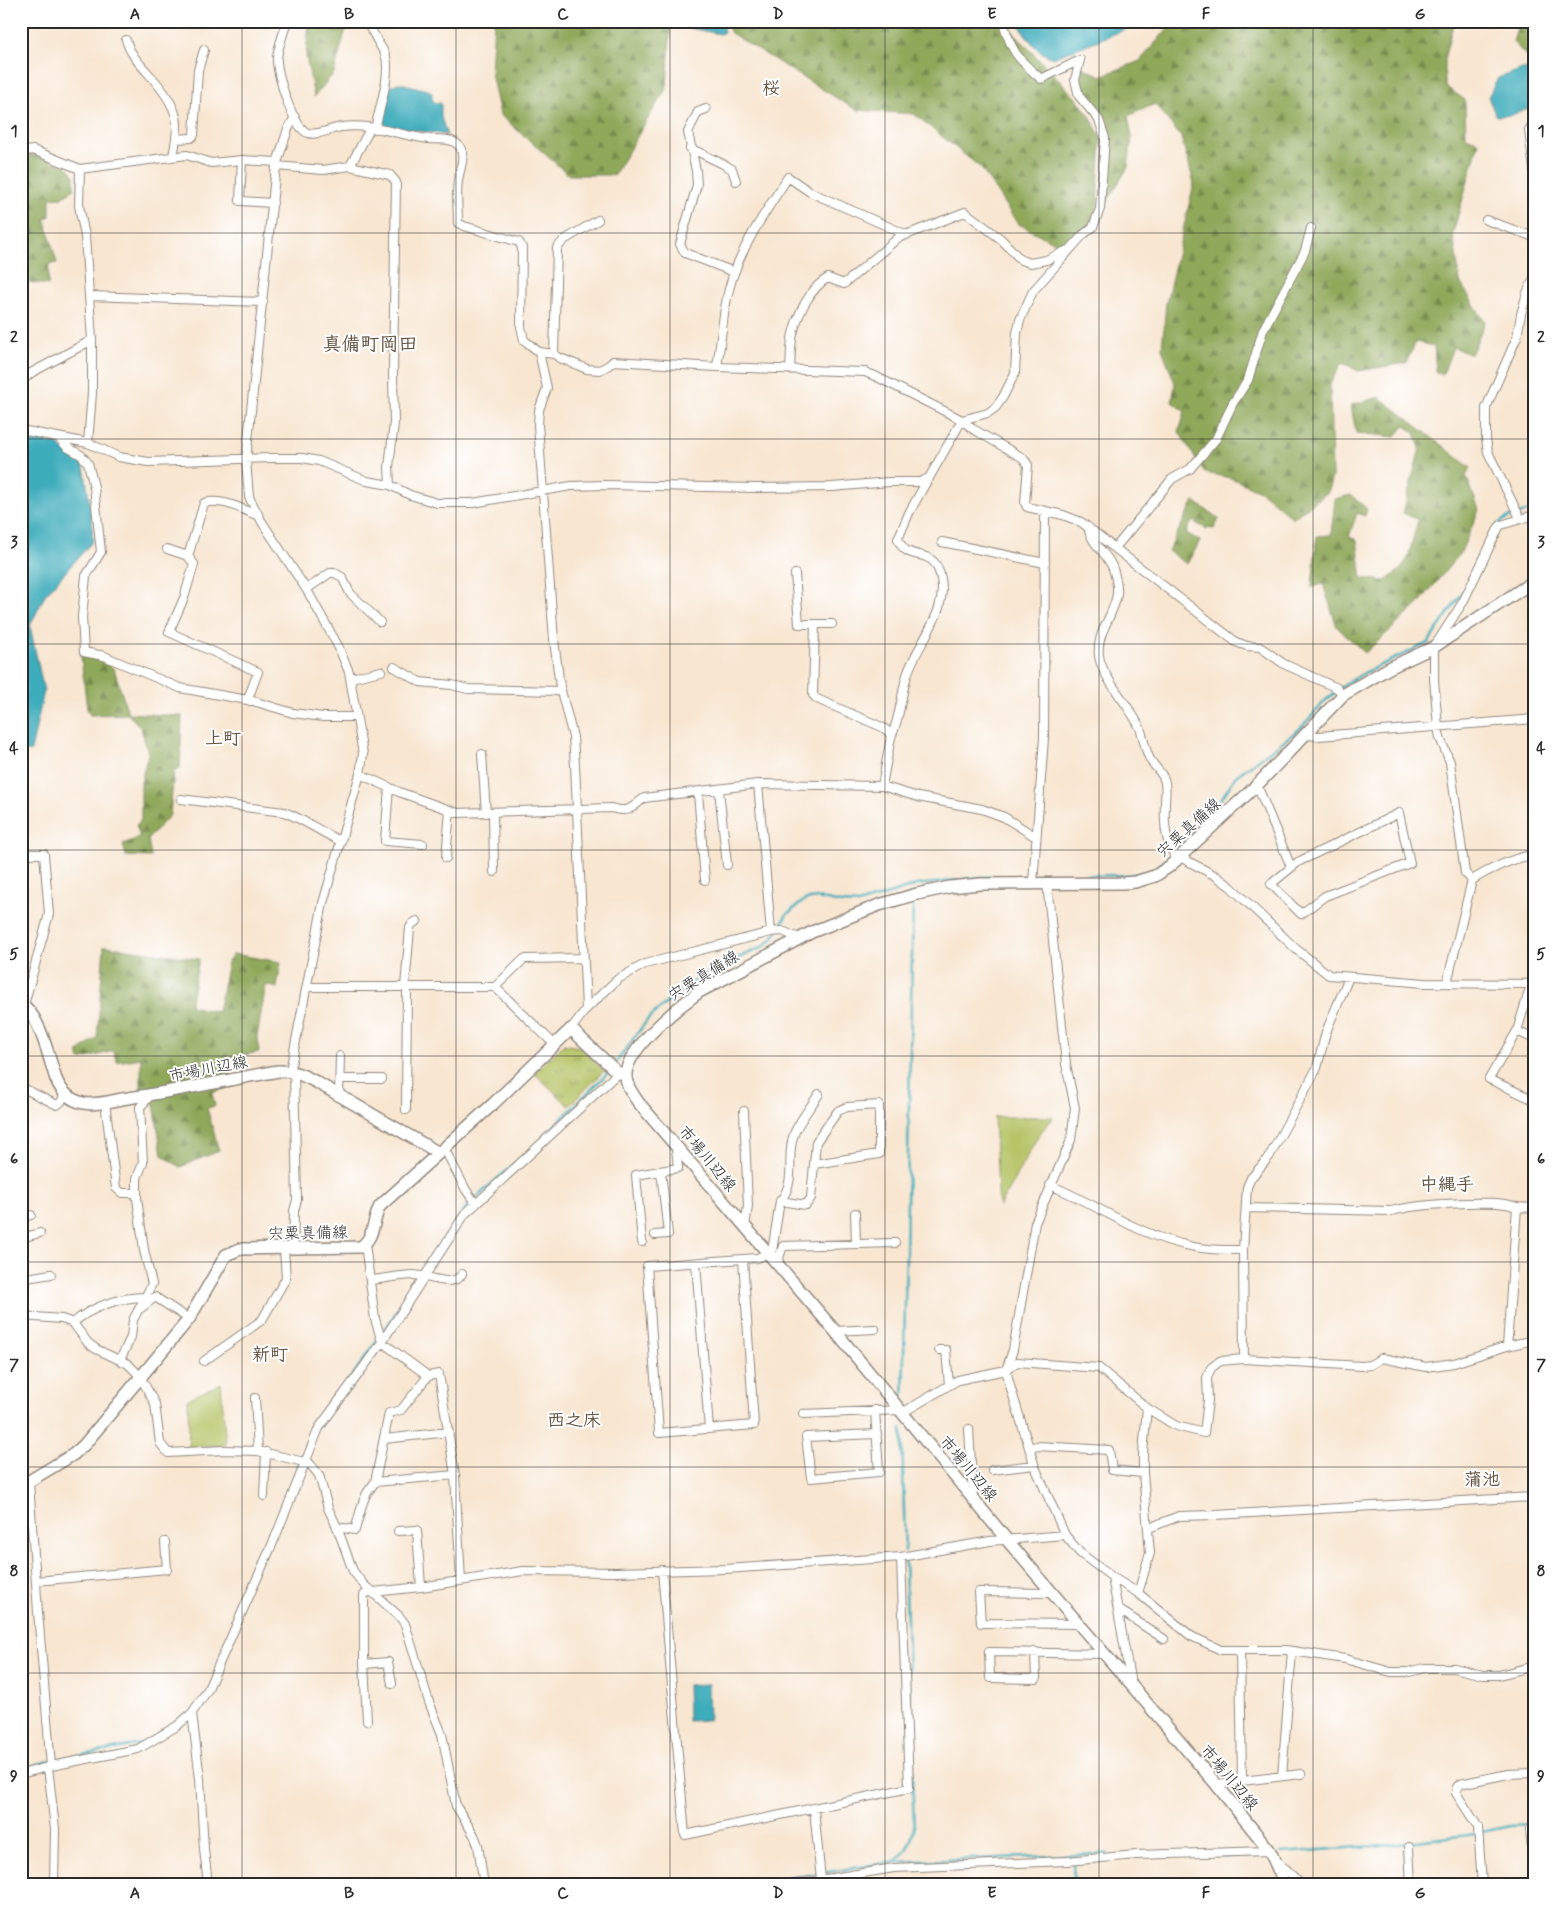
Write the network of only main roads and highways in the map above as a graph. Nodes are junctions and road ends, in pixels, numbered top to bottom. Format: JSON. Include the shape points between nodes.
{"nodes":[{"id":1,"x":1534,"y":580,"type":"edge"},
{"id":2,"x":23,"y":1005,"type":"edge"},
{"id":3,"x":622,"y":1073,"type":"junction"},
{"id":4,"x":442,"y":1151,"type":"junction"},
{"id":5,"x":24,"y":1484,"type":"edge"},
{"id":6,"x":1286,"y":1885,"type":"edge"}],
"edges":[{"from":1,"to":3,"type":"main road","name":"宍粟真備線","via":[[1434,647],[1340,691],[1305,735],[1256,785],[1162,872],[1135,882],[1047,883],[1033,879],[950,887],[879,905],[799,938],[715,982],[681,1004],[642,1045]]},
{"from":2,"to":4,"type":"main road","name":"市場川辺線","via":[[38,1027],[57,1081],[73,1100],[105,1102],[292,1071]]},
{"from":3,"to":4,"type":"main road","name":"宍粟真備線","via":[[571,1029]]},
{"from":3,"to":6,"type":"main road","name":"市場川辺線","via":[[631,1091],[676,1145],[1216,1784],[1270,1851]]},
{"from":4,"to":5,"type":"main road","name":"宍粟真備線","via":[[380,1206],[365,1244],[360,1247],[240,1250],[226,1254],[189,1319],[84,1445]]}]}
